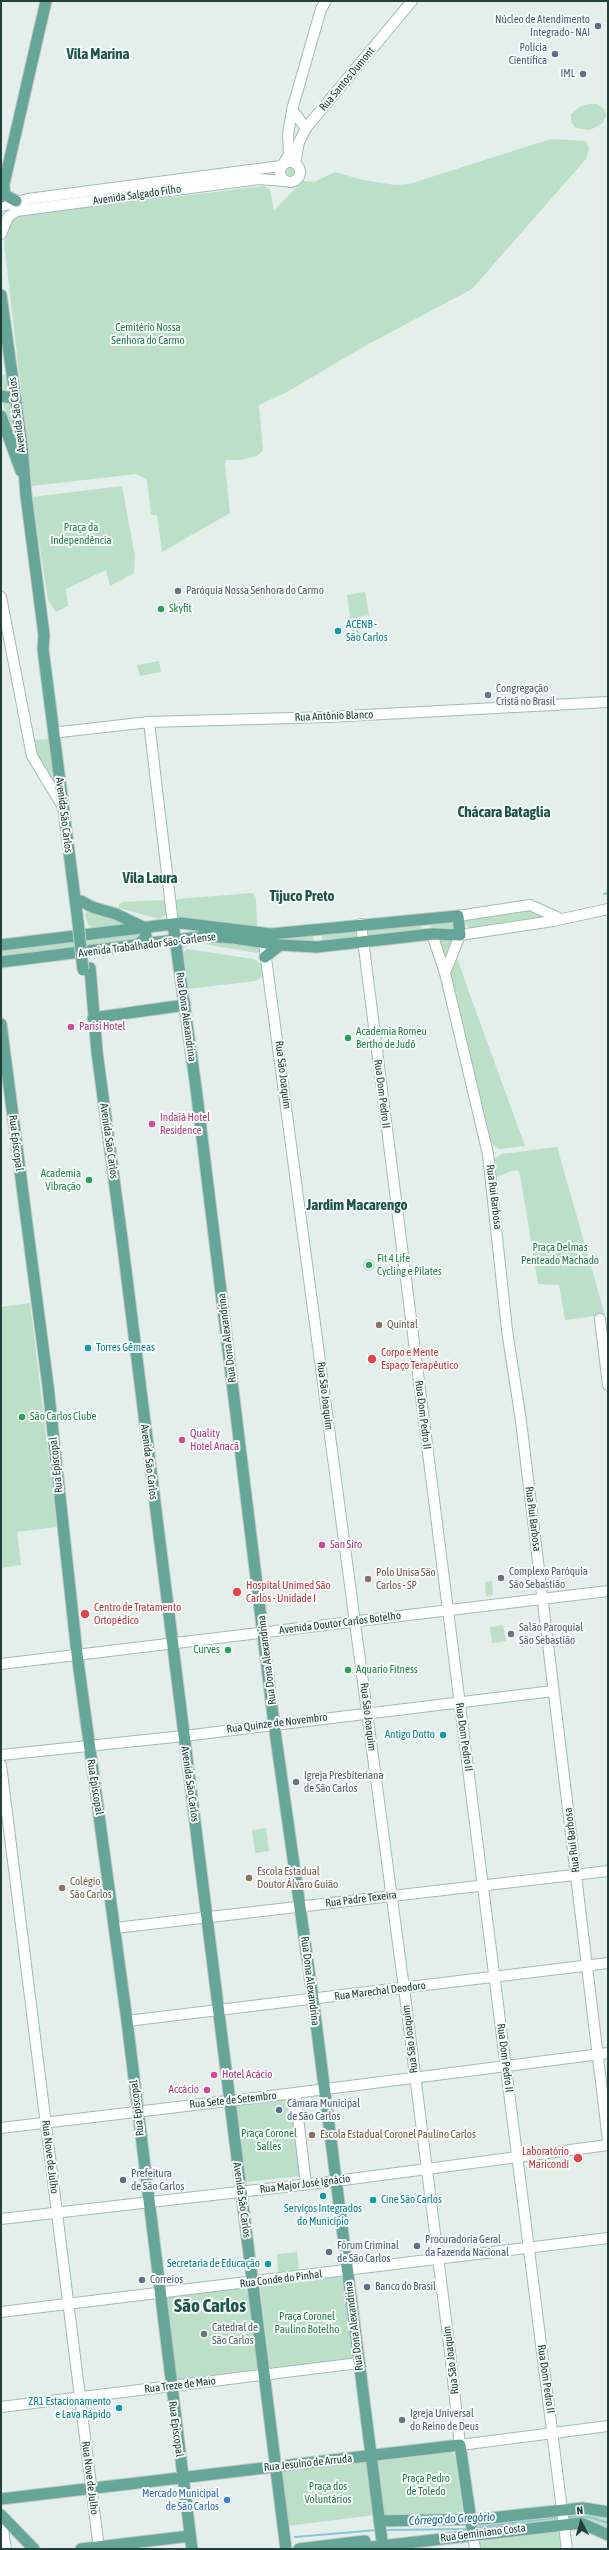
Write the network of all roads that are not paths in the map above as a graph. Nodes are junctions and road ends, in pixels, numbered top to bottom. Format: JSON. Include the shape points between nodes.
{"nodes":[{"id":1,"x":39,"y":1,"type":"edge"},
{"id":2,"x":46,"y":1,"type":"edge"},
{"id":3,"x":326,"y":1,"type":"edge"},
{"id":4,"x":412,"y":1,"type":"edge"},
{"id":5,"x":292,"y":110,"type":"junction"},
{"id":6,"x":306,"y":128,"type":"junction"},
{"id":7,"x":295,"y":163,"type":"junction"},
{"id":8,"x":282,"y":165,"type":"junction"},
{"id":9,"x":3,"y":178,"type":"edge"},
{"id":10,"x":286,"y":181,"type":"junction"},
{"id":11,"x":97,"y":190,"type":"junction"},
{"id":12,"x":1,"y":197,"type":"edge"},
{"id":13,"x":98,"y":200,"type":"junction"},
{"id":14,"x":16,"y":202,"type":"junction"},
{"id":15,"x":1,"y":206,"type":"edge"},
{"id":16,"x":1,"y":234,"type":"edge"},
{"id":17,"x":1,"y":295,"type":"edge"},
{"id":18,"x":6,"y":370,"type":"edge"},
{"id":19,"x":1,"y":396,"type":"edge"},
{"id":20,"x":16,"y":399,"type":"junction"},
{"id":21,"x":1,"y":416,"type":"edge"},
{"id":22,"x":22,"y":446,"type":"junction"},
{"id":23,"x":14,"y":457,"type":"junction"},
{"id":24,"x":25,"y":489,"type":"junction"},
{"id":25,"x":1,"y":597,"type":"edge"},
{"id":26,"x":44,"y":635,"type":"junction"},
{"id":27,"x":608,"y":702,"type":"edge"},
{"id":28,"x":149,"y":722,"type":"junction"},
{"id":29,"x":60,"y":732,"type":"junction"},
{"id":30,"x":64,"y":809,"type":"junction"},
{"id":31,"x":81,"y":901,"type":"junction"},
{"id":32,"x":608,"y":909,"type":"edge"},
{"id":33,"x":458,"y":916,"type":"junction"},
{"id":34,"x":559,"y":918,"type":"junction"},
{"id":35,"x":416,"y":919,"type":"junction"},
{"id":36,"x":81,"y":922,"type":"junction"},
{"id":37,"x":173,"y":924,"type":"junction"},
{"id":38,"x":361,"y":924,"type":"junction"},
{"id":39,"x":148,"y":927,"type":"junction"},
{"id":40,"x":316,"y":929,"type":"junction"},
{"id":41,"x":432,"y":934,"type":"junction"},
{"id":42,"x":460,"y":935,"type":"junction"},
{"id":43,"x":263,"y":938,"type":"junction"},
{"id":44,"x":176,"y":940,"type":"junction"},
{"id":45,"x":363,"y":941,"type":"junction"},
{"id":46,"x":139,"y":944,"type":"junction"},
{"id":47,"x":1,"y":945,"type":"edge"},
{"id":48,"x":280,"y":945,"type":"junction"},
{"id":49,"x":317,"y":947,"type":"junction"},
{"id":50,"x":265,"y":957,"type":"junction"},
{"id":51,"x":1,"y":962,"type":"edge"},
{"id":52,"x":445,"y":973,"type":"junction"},
{"id":53,"x":185,"y":1005,"type":"junction"},
{"id":54,"x":93,"y":1018,"type":"junction"},
{"id":55,"x":1,"y":1024,"type":"edge"},
{"id":56,"x":600,"y":1319,"type":"dead end"},
{"id":57,"x":608,"y":1385,"type":"edge"},
{"id":58,"x":608,"y":1591,"type":"edge"},
{"id":59,"x":542,"y":1598,"type":"junction"},
{"id":60,"x":447,"y":1610,"type":"junction"},
{"id":61,"x":355,"y":1620,"type":"junction"},
{"id":62,"x":264,"y":1632,"type":"junction"},
{"id":63,"x":172,"y":1643,"type":"junction"},
{"id":64,"x":76,"y":1654,"type":"junction"},
{"id":65,"x":1,"y":1664,"type":"edge"},
{"id":66,"x":553,"y":1691,"type":"junction"},
{"id":67,"x":459,"y":1702,"type":"junction"},
{"id":68,"x":367,"y":1712,"type":"junction"},
{"id":69,"x":274,"y":1724,"type":"junction"},
{"id":70,"x":184,"y":1736,"type":"junction"},
{"id":71,"x":88,"y":1744,"type":"junction"},
{"id":72,"x":1,"y":1754,"type":"edge"},
{"id":73,"x":1,"y":1765,"type":"edge"},
{"id":74,"x":608,"y":1871,"type":"edge"},
{"id":75,"x":576,"y":1875,"type":"junction"},
{"id":76,"x":483,"y":1885,"type":"junction"},
{"id":77,"x":391,"y":1895,"type":"junction"},
{"id":78,"x":300,"y":1906,"type":"junction"},
{"id":79,"x":208,"y":1918,"type":"junction"},
{"id":80,"x":115,"y":1928,"type":"junction"},
{"id":81,"x":608,"y":1963,"type":"edge"},
{"id":82,"x":586,"y":1965,"type":"junction"},
{"id":83,"x":495,"y":1976,"type":"junction"},
{"id":84,"x":404,"y":1988,"type":"junction"},
{"id":85,"x":312,"y":1999,"type":"junction"},
{"id":86,"x":218,"y":2010,"type":"junction"},
{"id":87,"x":127,"y":2021,"type":"junction"},
{"id":88,"x":608,"y":2053,"type":"edge"},
{"id":89,"x":597,"y":2054,"type":"junction"},
{"id":90,"x":505,"y":2065,"type":"junction"},
{"id":91,"x":414,"y":2078,"type":"junction"},
{"id":92,"x":324,"y":2090,"type":"junction"},
{"id":93,"x":295,"y":2094,"type":"junction"},
{"id":94,"x":229,"y":2100,"type":"junction"},
{"id":95,"x":138,"y":2111,"type":"junction"},
{"id":96,"x":46,"y":2122,"type":"junction"},
{"id":97,"x":1,"y":2128,"type":"edge"},
{"id":98,"x":608,"y":2140,"type":"edge"},
{"id":99,"x":608,"y":2145,"type":"edge"},
{"id":100,"x":519,"y":2158,"type":"junction"},
{"id":101,"x":426,"y":2169,"type":"junction"},
{"id":102,"x":336,"y":2180,"type":"junction"},
{"id":103,"x":306,"y":2184,"type":"junction"},
{"id":104,"x":241,"y":2192,"type":"junction"},
{"id":105,"x":148,"y":2203,"type":"junction"},
{"id":106,"x":58,"y":2213,"type":"junction"},
{"id":107,"x":1,"y":2219,"type":"edge"},
{"id":108,"x":608,"y":2238,"type":"edge"},
{"id":109,"x":529,"y":2248,"type":"junction"},
{"id":110,"x":438,"y":2260,"type":"junction"},
{"id":111,"x":348,"y":2271,"type":"junction"},
{"id":112,"x":254,"y":2282,"type":"junction"},
{"id":113,"x":159,"y":2293,"type":"junction"},
{"id":114,"x":69,"y":2304,"type":"junction"},
{"id":115,"x":1,"y":2312,"type":"edge"},
{"id":116,"x":359,"y":2363,"type":"junction"},
{"id":117,"x":264,"y":2374,"type":"junction"},
{"id":118,"x":170,"y":2386,"type":"junction"},
{"id":119,"x":80,"y":2397,"type":"junction"},
{"id":120,"x":1,"y":2407,"type":"edge"},
{"id":121,"x":608,"y":2426,"type":"edge"},
{"id":122,"x":553,"y":2432,"type":"junction"},
{"id":123,"x":460,"y":2445,"type":"junction"},
{"id":124,"x":371,"y":2456,"type":"junction"},
{"id":125,"x":276,"y":2466,"type":"junction"},
{"id":126,"x":183,"y":2477,"type":"junction"},
{"id":127,"x":90,"y":2489,"type":"junction"},
{"id":128,"x":4,"y":2499,"type":"edge"},
{"id":129,"x":608,"y":2512,"type":"edge"},
{"id":130,"x":1,"y":2515,"type":"edge"},
{"id":131,"x":563,"y":2517,"type":"junction"},
{"id":132,"x":1,"y":2518,"type":"edge"},
{"id":133,"x":472,"y":2527,"type":"junction"},
{"id":134,"x":381,"y":2535,"type":"edge"},
{"id":135,"x":608,"y":2535,"type":"edge"},
{"id":136,"x":190,"y":2536,"type":"junction"},
{"id":137,"x":98,"y":2548,"type":"edge"},
{"id":138,"x":6,"y":2549,"type":"edge"},
{"id":139,"x":34,"y":2549,"type":"edge"},
{"id":140,"x":81,"y":2549,"type":"edge"},
{"id":141,"x":192,"y":2549,"type":"edge"},
{"id":142,"x":286,"y":2549,"type":"edge"},
{"id":143,"x":299,"y":2549,"type":"edge"},
{"id":144,"x":355,"y":2549,"type":"edge"},
{"id":145,"x":475,"y":2549,"type":"edge"},
{"id":146,"x":567,"y":2549,"type":"edge"}],
"edges":[{"from":1,"to":9,"type":"main road"},
{"from":2,"to":9,"type":"main road"},
{"from":3,"to":5,"type":"main road","via":[[321,8]]},
{"from":4,"to":6,"type":"main road","name":"Rua Santos Dumont"},
{"from":5,"to":6,"type":"main road"},
{"from":5,"to":8,"type":"main road","via":[[289,155]]},
{"from":6,"to":7,"type":"main road","name":"Rua Santos Dumont","via":[[299,142]]},
{"from":7,"to":8,"type":"main road","via":[[289,161]]},
{"from":7,"to":10,"type":"main road","via":[[300,170],[299,177]]},
{"from":8,"to":10,"type":"main road","via":[[281,176]]},
{"from":8,"to":11,"type":"main road","name":"Avenida Salgado Filho"},
{"from":9,"to":12,"type":"main road"},
{"from":9,"to":14,"type":"main road","via":[[6,195]]},
{"from":10,"to":13,"type":"main road","name":"Avenida Salgado Filho","via":[[259,179]]},
{"from":11,"to":13,"type":"main road"},
{"from":11,"to":14,"type":"main road","name":"Avenida Salgado Filho"},
{"from":13,"to":16,"type":"main road","name":"Avenida Salgado Filho","via":[[16,211],[5,222]]},
{"from":14,"to":15,"type":"main road","name":"Avenida Salgado Filho"},
{"from":17,"to":18,"type":"main road","name":"Avenida São Carlos"},
{"from":18,"to":20,"type":"main road","name":"Avenida São Carlos"},
{"from":19,"to":20,"type":"main road"},
{"from":20,"to":22,"type":"main road","name":"Avenida São Carlos"},
{"from":21,"to":23,"type":"main road","name":"Avenida São Carlos"},
{"from":22,"to":23,"type":"main road"},
{"from":22,"to":24,"type":"main road","name":"Avenida São Carlos"},
{"from":23,"to":24,"type":"main road","name":"Avenida São Carlos"},
{"from":24,"to":26,"type":"main road","name":"Avenida São Carlos"},
{"from":25,"to":30,"type":"main road","via":[[32,756]]},
{"from":26,"to":29,"type":"main road","name":"Avenida São Carlos","via":[[50,648]]},
{"from":26,"to":30,"type":"main road","name":"Avenida São Carlos","via":[[43,649]]},
{"from":27,"to":28,"type":"main road","name":"Rua Antônio Blanco","via":[[328,717]]},
{"from":28,"to":29,"type":"main road","name":"Rua Antônio Blanco"},
{"from":28,"to":37,"type":"main road","name":"Rua Dona Alexandrina"},
{"from":29,"to":31,"type":"main road","name":"Avenida São Carlos"},
{"from":30,"to":36,"type":"main road","name":"Avenida São Carlos"},
{"from":31,"to":36,"type":"main road","name":"Avenida São Carlos"},
{"from":31,"to":39,"type":"main road"},
{"from":32,"to":34,"type":"main road"},
{"from":33,"to":34,"type":"main road","via":[[530,905]]},
{"from":33,"to":35,"type":"main road","name":"Avenida Trabalhador São-Carlense"},
{"from":33,"to":42,"type":"main road"},
{"from":34,"to":42,"type":"main road"},
{"from":35,"to":38,"type":"main road","name":"Avenida Trabalhador São-Carlense"},
{"from":35,"to":41,"type":"main road"},
{"from":36,"to":54,"type":"main road","name":"Avenida São Carlos","via":[[95,1009]]},
{"from":37,"to":39,"type":"main road","name":"Avenida Trabalhador São-Carlense"},
{"from":37,"to":43,"type":"main road","name":"Avenida Trabalhador São-Carlense","via":[[204,925]]},
{"from":37,"to":44,"type":"main road","name":"Rua Dona Alexandrina"},
{"from":38,"to":40,"type":"main road","name":"Avenida Trabalhador São-Carlense"},
{"from":38,"to":45,"type":"main road","name":"Rua Dom Pedro II"},
{"from":39,"to":46,"type":"main road","via":[[146,937]]},
{"from":39,"to":47,"type":"main road","name":"Avenida Trabalhador São-Carlense"},
{"from":40,"to":43,"type":"main road","name":"Avenida Trabalhador São-Carlense"},
{"from":40,"to":49,"type":"main road","via":[[320,939]]},
{"from":41,"to":42,"type":"main road","name":"Avenida Trabalhador São-Carlense"},
{"from":41,"to":45,"type":"main road","name":"Avenida Trabalhador São-Carlense"},
{"from":41,"to":52,"type":"main road","name":"Rua Rui Barbosa"},
{"from":42,"to":52,"type":"main road"},
{"from":43,"to":44,"type":"main road","name":"Avenida Trabalhador São-Carlense","via":[[216,936]]},
{"from":43,"to":48,"type":"main road","name":"Avenida Trabalhador São-Carlense"},
{"from":43,"to":50,"type":"main road","name":"Rua São Joaquim"},
{"from":44,"to":46,"type":"main road","name":"Avenida Trabalhador São-Carlense"},
{"from":44,"to":53,"type":"main road","name":"Rua Dona Alexandrina"},
{"from":45,"to":49,"type":"main road","name":"Avenida Trabalhador São-Carlense"},
{"from":45,"to":60,"type":"main road","name":"Rua Dom Pedro II"},
{"from":46,"to":51,"type":"main road","name":"Avenida Trabalhador São-Carlense"},
{"from":48,"to":49,"type":"main road","name":"Avenida Trabalhador São-Carlense"},
{"from":48,"to":50,"type":"main road"},
{"from":50,"to":61,"type":"main road","name":"Rua São Joaquim"},
{"from":52,"to":59,"type":"main road","name":"Rua Rui Barbosa","via":[[488,1154],[507,1330]]},
{"from":53,"to":54,"type":"main road"},
{"from":53,"to":62,"type":"main road","name":"Rua Dona Alexandrina"},
{"from":54,"to":63,"type":"main road","name":"Avenida São Carlos"},
{"from":55,"to":64,"type":"main road","name":"Rua Episcopal","via":[[48,1386]]},
{"from":56,"to":57,"type":"main road"},
{"from":58,"to":59,"type":"main road","name":"Avenida Doutor Carlos Botelho"},
{"from":59,"to":60,"type":"main road","name":"Avenida Doutor Carlos Botelho"},
{"from":59,"to":66,"type":"main road","name":"Rua Rui Barbosa"},
{"from":60,"to":61,"type":"main road","name":"Avenida Doutor Carlos Botelho"},
{"from":60,"to":67,"type":"main road","name":"Rua Dom Pedro II"},
{"from":61,"to":62,"type":"main road","name":"Avenida Doutor Carlos Botelho"},
{"from":61,"to":68,"type":"main road","name":"Rua São Joaquim"},
{"from":62,"to":63,"type":"main road","name":"Avenida Doutor Carlos Botelho"},
{"from":62,"to":69,"type":"main road","name":"Rua Dona Alexandrina"},
{"from":63,"to":64,"type":"main road","name":"Avenida Doutor Carlos Botelho"},
{"from":63,"to":70,"type":"main road","name":"Avenida São Carlos"},
{"from":64,"to":65,"type":"main road","name":"Avenida Doutor Carlos Botelho"},
{"from":64,"to":71,"type":"main road","name":"Rua Episcopal"},
{"from":66,"to":67,"type":"main road","name":"Rua Quinze de Novembro"},
{"from":66,"to":75,"type":"main road","name":"Rua Rui Barbosa"},
{"from":67,"to":68,"type":"main road","name":"Rua Quinze de Novembro"},
{"from":67,"to":76,"type":"main road","name":"Rua Dom Pedro II"},
{"from":68,"to":69,"type":"main road","name":"Rua Quinze de Novembro"},
{"from":68,"to":77,"type":"main road","name":"Rua São Joaquim"},
{"from":69,"to":70,"type":"main road","name":"Rua Quinze de Novembro"},
{"from":69,"to":78,"type":"main road","name":"Rua Dona Alexandrina"},
{"from":70,"to":71,"type":"main road","name":"Rua Quinze de Novembro"},
{"from":70,"to":79,"type":"main road","name":"Avenida São Carlos"},
{"from":71,"to":72,"type":"main road","name":"Rua Quinze de Novembro"},
{"from":71,"to":80,"type":"main road","name":"Rua Episcopal"},
{"from":73,"to":96,"type":"main road","name":"Rua Nove de Julho"},
{"from":74,"to":75,"type":"main road","name":"Rua Padre Texeira"},
{"from":75,"to":76,"type":"main road","name":"Rua Padre Texeira"},
{"from":75,"to":82,"type":"main road","name":"Rua Rui Barbosa"},
{"from":76,"to":77,"type":"main road","name":"Rua Padre Texeira"},
{"from":76,"to":83,"type":"main road","name":"Rua Dom Pedro II"},
{"from":77,"to":78,"type":"main road","name":"Rua Padre Texeira"},
{"from":77,"to":84,"type":"main road","name":"Rua São Joaquim"},
{"from":78,"to":79,"type":"main road","name":"Rua Padre Texeira"},
{"from":78,"to":85,"type":"main road","name":"Rua Dona Alexandrina"},
{"from":79,"to":80,"type":"main road","name":"Rua Padre Texeira"},
{"from":79,"to":86,"type":"main road","name":"Avenida São Carlos"},
{"from":80,"to":87,"type":"main road","name":"Rua Episcopal"},
{"from":81,"to":82,"type":"main road","name":"Rua Marechal Deodoro"},
{"from":82,"to":83,"type":"main road","name":"Rua Marechal Deodoro"},
{"from":82,"to":89,"type":"main road","name":"Rua Rui Barbosa"},
{"from":83,"to":84,"type":"main road","name":"Rua Marechal Deodoro"},
{"from":83,"to":90,"type":"main road","name":"Rua Dom Pedro II"},
{"from":84,"to":85,"type":"main road","name":"Rua Marechal Deodoro"},
{"from":84,"to":91,"type":"main road","name":"Rua São Joaquim"},
{"from":85,"to":86,"type":"main road","name":"Rua Marechal Deodoro"},
{"from":85,"to":92,"type":"main road","name":"Rua Dona Alexandrina"},
{"from":86,"to":87,"type":"main road","name":"Rua Marechal Deodoro"},
{"from":86,"to":94,"type":"main road","name":"Avenida São Carlos"},
{"from":87,"to":95,"type":"main road","name":"Rua Episcopal"},
{"from":88,"to":89,"type":"main road","name":"Rua Sete de Setembro"},
{"from":89,"to":90,"type":"main road","name":"Rua Sete de Setembro"},
{"from":89,"to":98,"type":"main road","name":"Rua Rui Barbosa"},
{"from":90,"to":91,"type":"main road","name":"Rua Sete de Setembro"},
{"from":90,"to":100,"type":"main road","name":"Rua Dom Pedro II"},
{"from":91,"to":92,"type":"main road","name":"Rua Sete de Setembro"},
{"from":91,"to":101,"type":"main road","name":"Rua São Joaquim"},
{"from":92,"to":93,"type":"main road","name":"Rua Sete de Setembro"},
{"from":92,"to":102,"type":"main road","name":"Rua Dona Alexandrina"},
{"from":93,"to":94,"type":"main road","name":"Rua Sete de Setembro"},
{"from":93,"to":103,"type":"main road"},
{"from":94,"to":95,"type":"main road","name":"Rua Sete de Setembro"},
{"from":94,"to":104,"type":"main road","name":"Avenida São Carlos"},
{"from":95,"to":96,"type":"main road","name":"Rua Sete de Setembro"},
{"from":95,"to":105,"type":"main road","name":"Rua Episcopal"},
{"from":96,"to":97,"type":"main road","name":"Rua Sete de Setembro"},
{"from":96,"to":106,"type":"main road","name":"Rua Nove de Julho"},
{"from":99,"to":100,"type":"main road","name":"Rua Major José Ignácio"},
{"from":100,"to":101,"type":"main road","name":"Rua Major José Ignácio"},
{"from":100,"to":109,"type":"main road","name":"Rua Dom Pedro II"},
{"from":101,"to":102,"type":"main road","name":"Rua Major José Ignácio"},
{"from":101,"to":110,"type":"main road","name":"Rua São Joaquim"},
{"from":102,"to":103,"type":"main road","name":"Rua Major José Ignácio"},
{"from":102,"to":111,"type":"main road","name":"Rua Dona Alexandrina"},
{"from":103,"to":104,"type":"main road","name":"Rua Major José Ignácio"},
{"from":104,"to":105,"type":"main road","name":"Rua Major José Ignácio"},
{"from":104,"to":112,"type":"main road","name":"Avenida São Carlos"},
{"from":105,"to":106,"type":"main road","name":"Rua Major José Ignácio"},
{"from":105,"to":113,"type":"main road","name":"Rua Episcopal"},
{"from":106,"to":107,"type":"main road","name":"Rua Major José Ignácio"},
{"from":106,"to":114,"type":"main road","name":"Rua Nove de Julho"},
{"from":108,"to":109,"type":"main road","name":"Rua Conde do Pinhal"},
{"from":109,"to":110,"type":"main road","name":"Rua Conde do Pinhal"},
{"from":109,"to":122,"type":"main road","name":"Rua Dom Pedro II"},
{"from":110,"to":111,"type":"main road","name":"Rua Conde do Pinhal"},
{"from":110,"to":123,"type":"main road","name":"Rua São Joaquim"},
{"from":111,"to":112,"type":"main road","name":"Rua Conde do Pinhal"},
{"from":111,"to":116,"type":"main road","name":"Rua Dona Alexandrina"},
{"from":112,"to":113,"type":"main road","name":"Rua Conde do Pinhal"},
{"from":112,"to":117,"type":"main road","name":"Avenida São Carlos"},
{"from":113,"to":114,"type":"main road","name":"Rua Conde do Pinhal"},
{"from":113,"to":118,"type":"main road","name":"Rua Episcopal"},
{"from":114,"to":115,"type":"main road","name":"Rua Conde do Pinhal"},
{"from":114,"to":119,"type":"main road","name":"Rua Nove de Julho"},
{"from":116,"to":117,"type":"main road","name":"Rua Treze de Maio"},
{"from":116,"to":124,"type":"main road","name":"Rua Dona Alexandrina"},
{"from":117,"to":118,"type":"main road","name":"Rua Treze de Maio"},
{"from":117,"to":125,"type":"main road","name":"Avenida São Carlos"},
{"from":118,"to":119,"type":"main road","name":"Rua Treze de Maio"},
{"from":118,"to":126,"type":"main road","name":"Rua Episcopal"},
{"from":119,"to":120,"type":"main road","name":"Rua Treze de Maio"},
{"from":119,"to":127,"type":"main road","name":"Rua Nove de Julho"},
{"from":121,"to":122,"type":"main road","name":"Rua Jesuíno de Arruda"},
{"from":122,"to":123,"type":"main road","name":"Rua Jesuíno de Arruda"},
{"from":122,"to":131,"type":"main road","name":"Rua Dom Pedro II"},
{"from":123,"to":124,"type":"main road","name":"Rua Jesuíno de Arruda"},
{"from":123,"to":133,"type":"main road","name":"Rua São Joaquim"},
{"from":124,"to":125,"type":"main road","name":"Rua Jesuíno de Arruda"},
{"from":124,"to":134,"type":"main road","name":"Rua Dona Alexandrina"},
{"from":125,"to":126,"type":"main road","name":"Rua Jesuíno de Arruda"},
{"from":125,"to":142,"type":"main road","name":"Avenida São Carlos"},
{"from":126,"to":127,"type":"main road","name":"Rua Jesuíno de Arruda"},
{"from":126,"to":136,"type":"main road","name":"Rua Episcopal"},
{"from":127,"to":128,"type":"main road","name":"Rua Jesuíno de Arruda"},
{"from":127,"to":137,"type":"main road","name":"Rua Nove de Julho"},
{"from":129,"to":131,"type":"main road","via":[[583,2508]]},
{"from":130,"to":139,"type":"main road"},
{"from":131,"to":133,"type":"main road","name":"Rua Geminiano Costa"},
{"from":131,"to":133,"type":"main road"},
{"from":131,"to":135,"type":"main road"},
{"from":131,"to":146,"type":"main road","name":"Rua Dom Pedro II"},
{"from":132,"to":138,"type":"main road"},
{"from":133,"to":134,"type":"main road","name":"Rua Geminiano Costa"},
{"from":133,"to":134,"type":"main road"},
{"from":133,"to":145,"type":"main road","name":"Rua São Joaquim"},
{"from":134,"to":143,"type":"main road"},
{"from":134,"to":144,"type":"main road","name":"Rua Geminiano Costa"},
{"from":136,"to":137,"type":"main road"},
{"from":136,"to":141,"type":"main road","name":"Rua Episcopal"},
{"from":137,"to":140,"type":"main road"}]}
